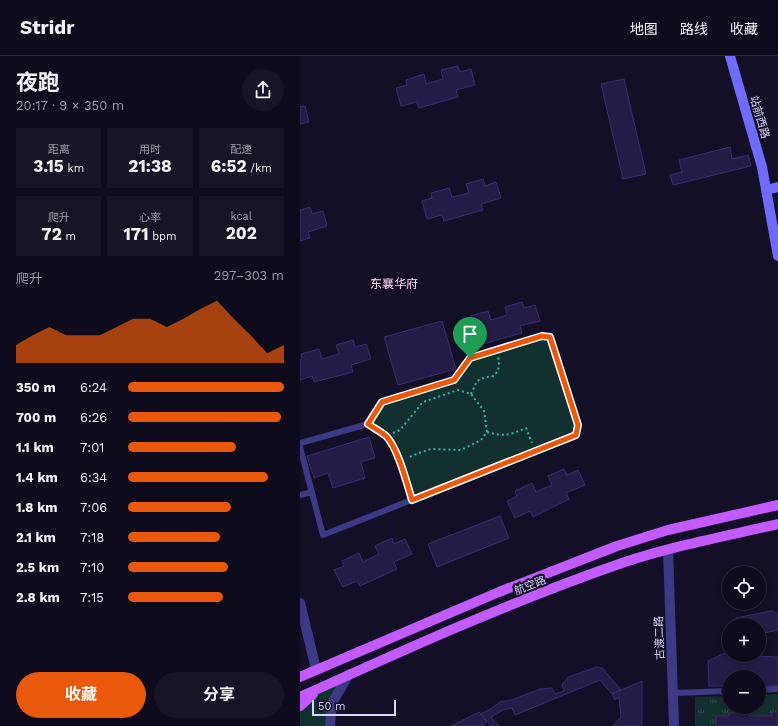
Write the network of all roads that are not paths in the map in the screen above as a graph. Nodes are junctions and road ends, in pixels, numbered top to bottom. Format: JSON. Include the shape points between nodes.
{"nodes":[{"id":1,"x":730,"y":56,"type":"edge"},
{"id":2,"x":778,"y":187,"type":"edge"},
{"id":3,"x":766,"y":190,"type":"junction"},
{"id":4,"x":774,"y":206,"type":"edge"},
{"id":5,"x":778,"y":256,"type":"edge"},
{"id":6,"x":368,"y":424,"type":"junction"},
{"id":7,"x":300,"y":442,"type":"edge"},
{"id":8,"x":300,"y":447,"type":"edge"},
{"id":9,"x":312,"y":492,"type":"junction"},
{"id":10,"x":300,"y":494,"type":"edge"},
{"id":11,"x":412,"y":500,"type":"junction"},
{"id":12,"x":778,"y":505,"type":"edge"},
{"id":13,"x":778,"y":524,"type":"edge"},
{"id":14,"x":668,"y":550,"type":"junction"},
{"id":15,"x":300,"y":603,"type":"edge"},
{"id":16,"x":316,"y":669,"type":"junction"},
{"id":17,"x":349,"y":674,"type":"junction"},
{"id":18,"x":300,"y":677,"type":"edge"},
{"id":19,"x":322,"y":687,"type":"junction"},
{"id":20,"x":778,"y":689,"type":"edge"},
{"id":21,"x":766,"y":690,"type":"edge"},
{"id":22,"x":722,"y":691,"type":"edge"},
{"id":23,"x":673,"y":693,"type":"junction"},
{"id":24,"x":300,"y":697,"type":"edge"},
{"id":25,"x":300,"y":706,"type":"edge"},
{"id":26,"x":330,"y":726,"type":"edge"},
{"id":27,"x":674,"y":726,"type":"edge"}],
"edges":[{"from":1,"to":3,"type":"street","name":"站前西路","via":[[762,167]]},
{"from":2,"to":3,"type":"street"},
{"from":3,"to":4,"type":"street","name":"站前西路"},
{"from":4,"to":5,"type":"street","name":"站前西路"},
{"from":6,"to":7,"type":"lane"},
{"from":6,"to":11,"type":"lane","via":[[387,437],[397,454]]},
{"from":6,"to":11,"type":"lane","via":[[382,402],[454,380],[470,358],[542,336],[550,337],[578,425],[576,435]]},
{"from":8,"to":9,"type":"lane"},
{"from":9,"to":10,"type":"lane"},
{"from":9,"to":11,"type":"lane","via":[[323,535]]},
{"from":12,"to":16,"type":"main road","name":"航空路","via":[[668,530],[617,546],[499,592]]},
{"from":13,"to":14,"type":"main road","name":"航空路"},
{"from":14,"to":17,"type":"main road","name":"航空路","via":[[623,563],[504,608]]},
{"from":14,"to":23,"type":"street","name":"古渡二路"},
{"from":15,"to":16,"type":"street"},
{"from":16,"to":18,"type":"main road","name":"航空路"},
{"from":17,"to":19,"type":"main road","name":"航空路"},
{"from":17,"to":26,"type":"street","via":[[332,702]]},
{"from":19,"to":24,"type":"main road","name":"航空路"},
{"from":19,"to":25,"type":"main road"},
{"from":20,"to":21,"type":"lane"},
{"from":22,"to":23,"type":"lane"},
{"from":23,"to":27,"type":"street","name":"古渡二路"}]}
